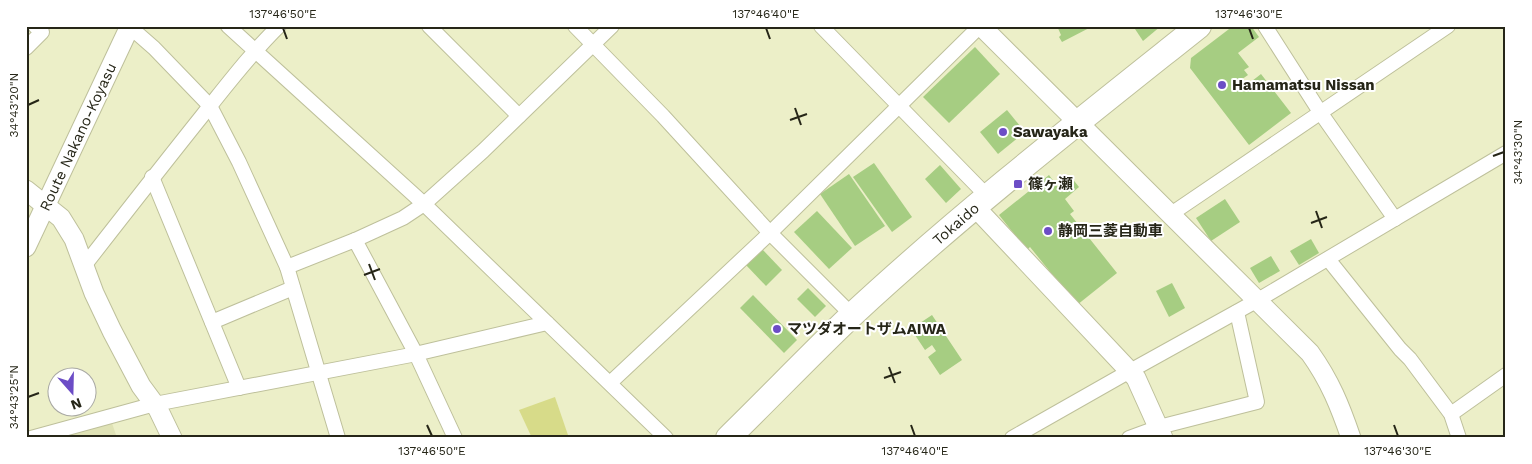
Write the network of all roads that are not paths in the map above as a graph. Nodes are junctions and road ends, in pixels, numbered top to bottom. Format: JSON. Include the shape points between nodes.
{"nodes":[{"id":1,"x":228,"y":26,"type":"edge"},
{"id":2,"x":279,"y":26,"type":"edge"},
{"id":3,"x":429,"y":26,"type":"edge"},
{"id":4,"x":575,"y":26,"type":"edge"},
{"id":5,"x":612,"y":26,"type":"edge"},
{"id":6,"x":822,"y":26,"type":"edge"},
{"id":7,"x":981,"y":26,"type":"edge"},
{"id":8,"x":1198,"y":26,"type":"edge"},
{"id":9,"x":1265,"y":26,"type":"edge"},
{"id":10,"x":1448,"y":26,"type":"edge"},
{"id":11,"x":130,"y":27,"type":"edge"},
{"id":12,"x":42,"y":28,"type":"edge"},
{"id":13,"x":593,"y":45,"type":"junction"},
{"id":14,"x":26,"y":48,"type":"edge"},
{"id":15,"x":256,"y":51,"type":"junction"},
{"id":16,"x":210,"y":106,"type":"junction"},
{"id":17,"x":900,"y":107,"type":"junction"},
{"id":18,"x":1320,"y":112,"type":"junction"},
{"id":19,"x":519,"y":116,"type":"junction"},
{"id":20,"x":1077,"y":123,"type":"junction"},
{"id":21,"x":1506,"y":153,"type":"edge"},
{"id":22,"x":152,"y":177,"type":"junction"},
{"id":23,"x":26,"y":190,"type":"edge"},
{"id":24,"x":982,"y":202,"type":"junction"},
{"id":25,"x":424,"y":204,"type":"junction"},
{"id":26,"x":45,"y":206,"type":"junction"},
{"id":27,"x":1170,"y":214,"type":"junction"},
{"id":28,"x":1395,"y":219,"type":"junction"},
{"id":29,"x":770,"y":232,"type":"junction"},
{"id":30,"x":355,"y":240,"type":"junction"},
{"id":31,"x":26,"y":247,"type":"edge"},
{"id":32,"x":1328,"y":259,"type":"junction"},
{"id":33,"x":84,"y":266,"type":"junction"},
{"id":34,"x":287,"y":267,"type":"junction"},
{"id":35,"x":293,"y":288,"type":"junction"},
{"id":36,"x":1258,"y":300,"type":"junction"},
{"id":37,"x":1236,"y":312,"type":"junction"},
{"id":38,"x":852,"y":315,"type":"junction"},
{"id":39,"x":212,"y":322,"type":"junction"},
{"id":40,"x":547,"y":323,"type":"junction"},
{"id":41,"x":416,"y":354,"type":"junction"},
{"id":42,"x":1130,"y":370,"type":"junction"},
{"id":43,"x":319,"y":374,"type":"junction"},
{"id":44,"x":1506,"y":375,"type":"edge"},
{"id":45,"x":610,"y":383,"type":"junction"},
{"id":46,"x":239,"y":388,"type":"junction"},
{"id":47,"x":155,"y":404,"type":"junction"},
{"id":48,"x":1451,"y":414,"type":"junction"},
{"id":49,"x":1161,"y":432,"type":"edge"},
{"id":50,"x":1027,"y":434,"type":"edge"},
{"id":51,"x":31,"y":438,"type":"edge"},
{"id":52,"x":172,"y":438,"type":"edge"},
{"id":53,"x":338,"y":438,"type":"edge"},
{"id":54,"x":455,"y":438,"type":"edge"},
{"id":55,"x":666,"y":438,"type":"edge"},
{"id":56,"x":728,"y":438,"type":"edge"},
{"id":57,"x":1012,"y":438,"type":"edge"},
{"id":58,"x":1129,"y":438,"type":"edge"},
{"id":59,"x":1351,"y":438,"type":"edge"},
{"id":60,"x":1458,"y":438,"type":"edge"}],
"edges":[{"from":1,"to":15,"type":"street"},
{"from":2,"to":15,"type":"street"},
{"from":3,"to":19,"type":"street"},
{"from":4,"to":13,"type":"street"},
{"from":5,"to":13,"type":"street"},
{"from":6,"to":17,"type":"street"},
{"from":7,"to":17,"type":"street"},
{"from":7,"to":20,"type":"main road"},
{"from":8,"to":20,"type":"highway","name":"Tokaido"},
{"from":9,"to":18,"type":"street"},
{"from":10,"to":18,"type":"street"},
{"from":11,"to":16,"type":"street"},
{"from":11,"to":26,"type":"main road","name":"Route Nakano-Koyasu"},
{"from":12,"to":14,"type":"street"},
{"from":13,"to":19,"type":"street"},
{"from":13,"to":29,"type":"street"},
{"from":15,"to":16,"type":"street"},
{"from":15,"to":25,"type":"street"},
{"from":16,"to":22,"type":"street"},
{"from":16,"to":34,"type":"street"},
{"from":17,"to":24,"type":"street"},
{"from":17,"to":29,"type":"street"},
{"from":18,"to":27,"type":"street"},
{"from":18,"to":28,"type":"street"},
{"from":19,"to":25,"type":"street"},
{"from":20,"to":24,"type":"highway","name":"Tokaido"},
{"from":20,"to":27,"type":"main road"},
{"from":21,"to":28,"type":"street"},
{"from":22,"to":33,"type":"street"},
{"from":22,"to":39,"type":"street"},
{"from":23,"to":26,"type":"main road"},
{"from":24,"to":38,"type":"highway","name":"Tokaido"},
{"from":24,"to":42,"type":"main road"},
{"from":25,"to":30,"type":"street","via":[[403,218]]},
{"from":25,"to":40,"type":"street"},
{"from":26,"to":31,"type":"main road","name":"Route Nakano-Koyasu"},
{"from":26,"to":33,"type":"main road","via":[[61,218],[74,239]]},
{"from":27,"to":36,"type":"main road"},
{"from":28,"to":32,"type":"street"},
{"from":29,"to":38,"type":"street"},
{"from":29,"to":45,"type":"street"},
{"from":30,"to":34,"type":"street"},
{"from":30,"to":41,"type":"street"},
{"from":32,"to":36,"type":"street"},
{"from":32,"to":48,"type":"street"},
{"from":33,"to":47,"type":"main road","via":[[112,331],[141,386]]},
{"from":34,"to":35,"type":"street"},
{"from":35,"to":39,"type":"street"},
{"from":35,"to":43,"type":"street"},
{"from":36,"to":37,"type":"street"},
{"from":36,"to":59,"type":"main road","via":[[1310,353],[1324,372]]},
{"from":37,"to":42,"type":"street"},
{"from":37,"to":49,"type":"street","via":[[1257,402]]},
{"from":38,"to":56,"type":"highway","name":"Tokaido"},
{"from":39,"to":46,"type":"street"},
{"from":40,"to":41,"type":"street"},
{"from":40,"to":45,"type":"street"},
{"from":41,"to":43,"type":"street"},
{"from":41,"to":54,"type":"street"},
{"from":42,"to":49,"type":"main road"},
{"from":42,"to":50,"type":"street"},
{"from":43,"to":46,"type":"street"},
{"from":43,"to":53,"type":"street"},
{"from":44,"to":48,"type":"street"},
{"from":45,"to":55,"type":"street"},
{"from":46,"to":47,"type":"street"},
{"from":47,"to":51,"type":"street"},
{"from":47,"to":52,"type":"main road"},
{"from":48,"to":60,"type":"street"},
{"from":49,"to":58,"type":"street"},
{"from":50,"to":57,"type":"street"}]}
